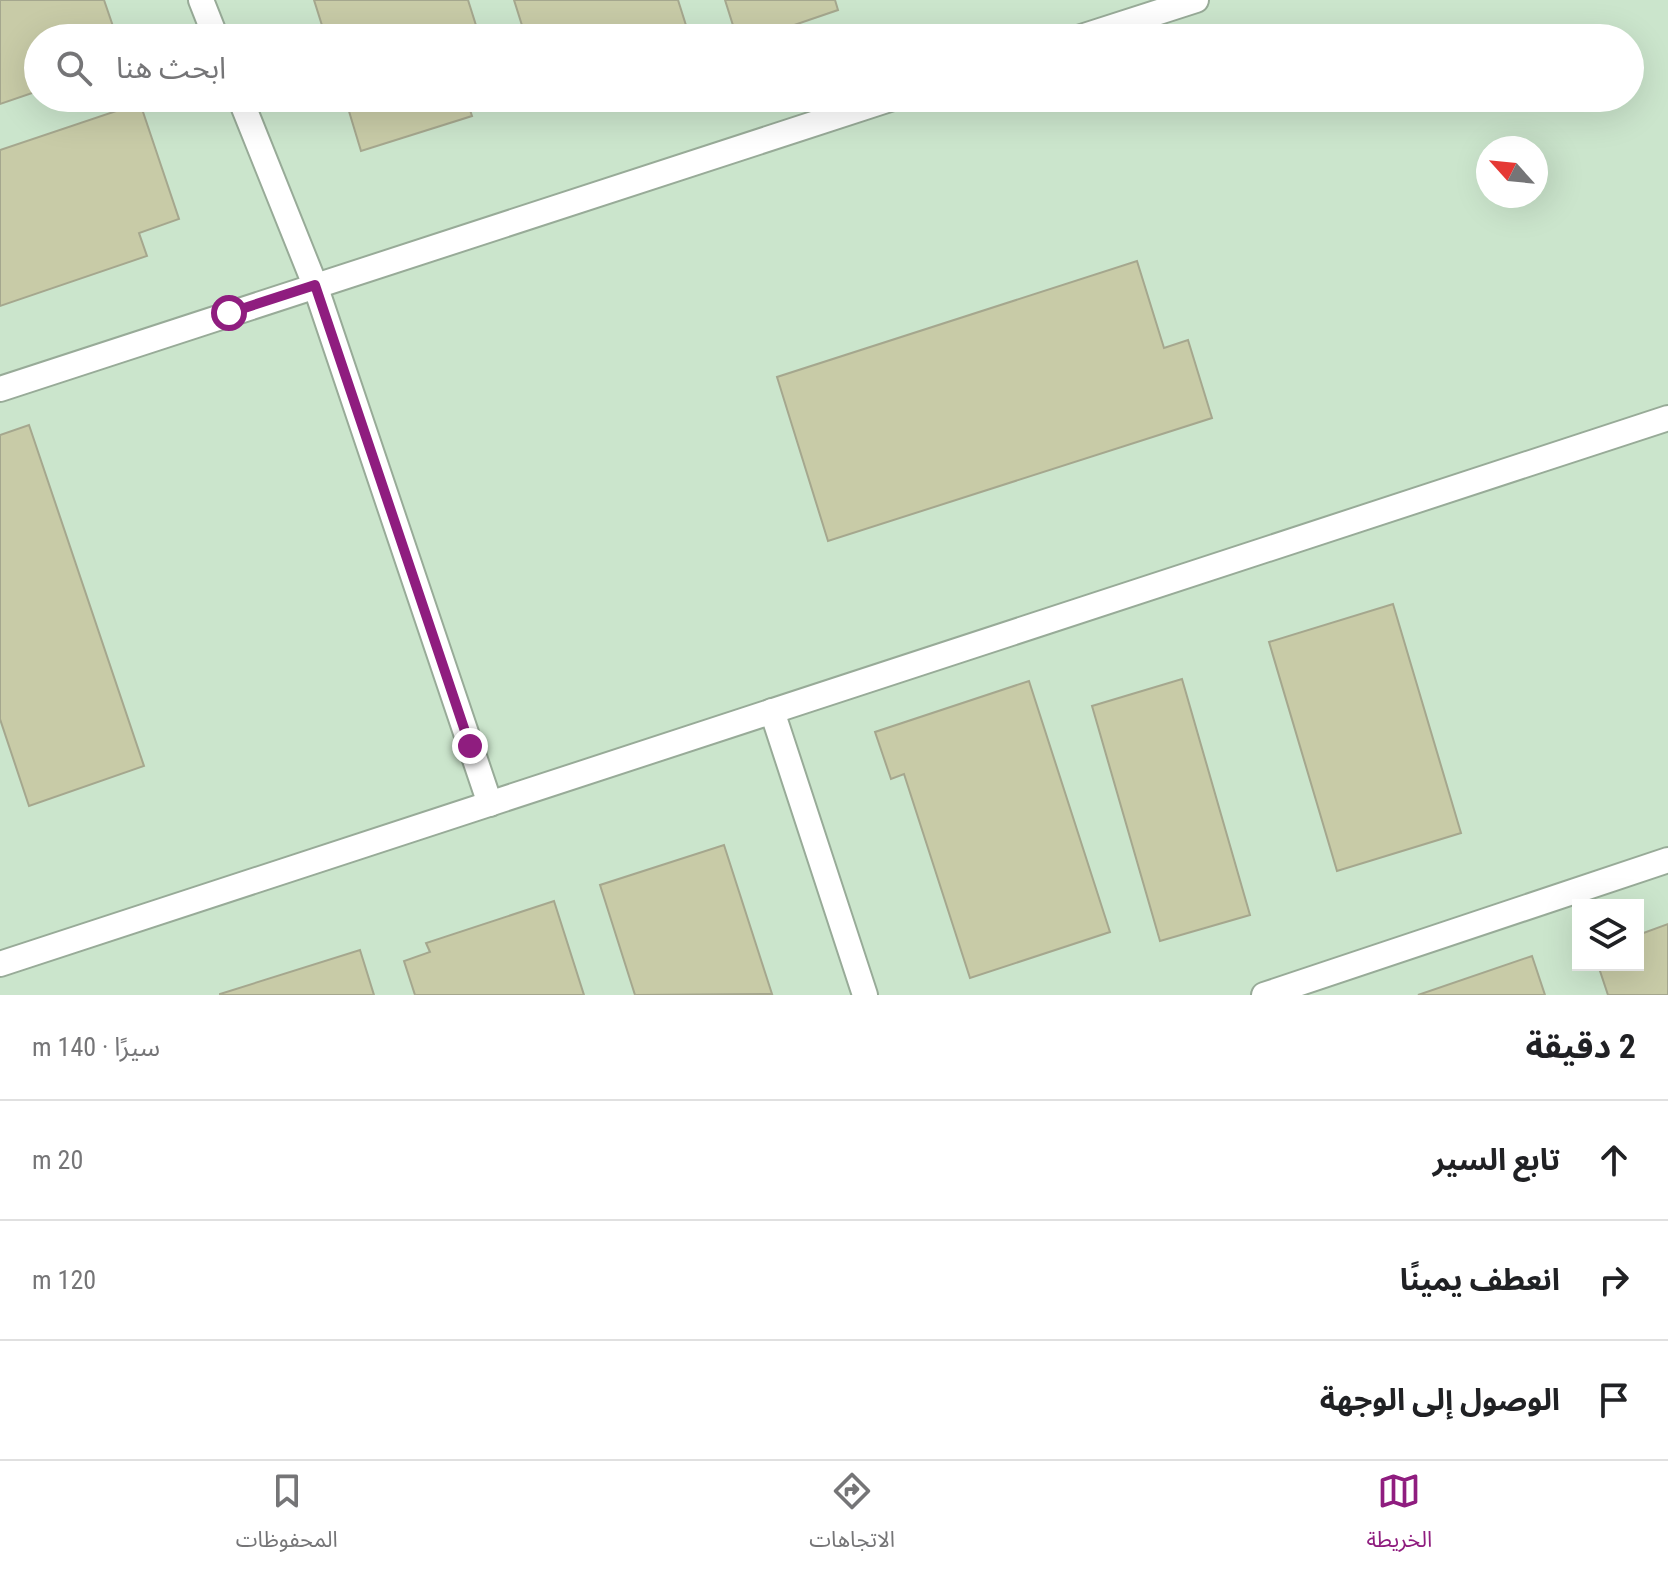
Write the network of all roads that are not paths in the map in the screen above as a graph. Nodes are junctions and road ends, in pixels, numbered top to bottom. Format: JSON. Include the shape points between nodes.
{"nodes":[{"id":1,"x":201,"y":0,"type":"edge"},
{"id":2,"x":1196,"y":0,"type":"edge"},
{"id":3,"x":210,"y":24,"type":"edge"},
{"id":4,"x":1121,"y":24,"type":"edge"},
{"id":5,"x":246,"y":112,"type":"edge"},
{"id":6,"x":850,"y":112,"type":"edge"},
{"id":7,"x":315,"y":285,"type":"junction"},
{"id":8,"x":0,"y":389,"type":"edge"},
{"id":9,"x":1668,"y":418,"type":"edge"},
{"id":10,"x":772,"y":711,"type":"junction"},
{"id":11,"x":490,"y":804,"type":"junction"},
{"id":12,"x":1668,"y":860,"type":"edge"},
{"id":13,"x":0,"y":964,"type":"edge"},
{"id":14,"x":865,"y":995,"type":"edge"},
{"id":15,"x":1264,"y":995,"type":"edge"}],
"edges":[{"from":1,"to":3,"type":"street"},
{"from":2,"to":4,"type":"street"},
{"from":5,"to":7,"type":"street"},
{"from":6,"to":7,"type":"street"},
{"from":7,"to":8,"type":"street"},
{"from":7,"to":11,"type":"street"},
{"from":9,"to":10,"type":"street"},
{"from":10,"to":11,"type":"street"},
{"from":10,"to":14,"type":"street"},
{"from":11,"to":13,"type":"street"},
{"from":12,"to":15,"type":"street"}]}
